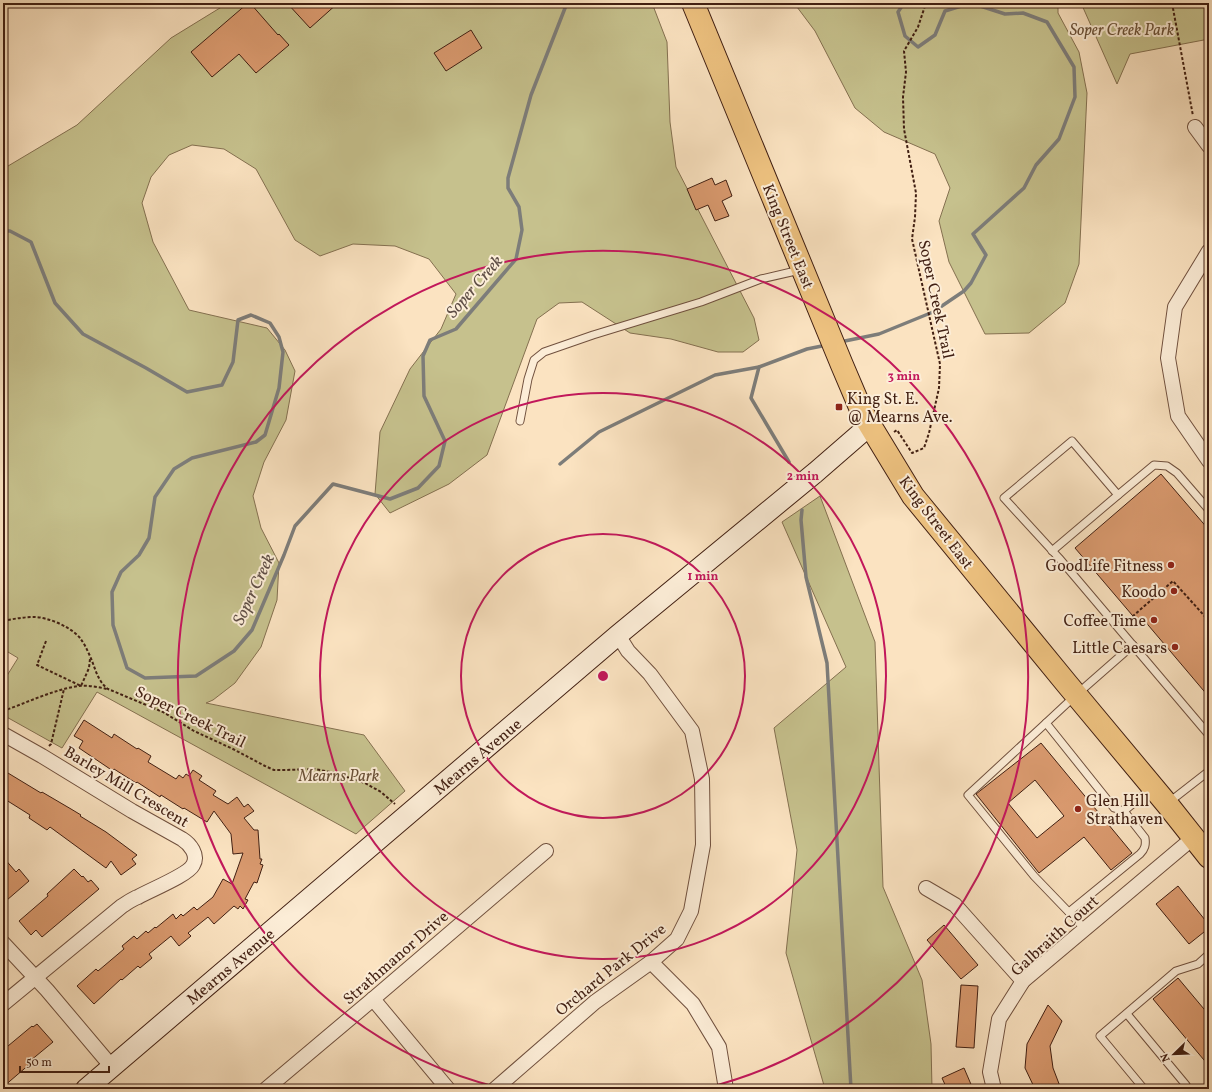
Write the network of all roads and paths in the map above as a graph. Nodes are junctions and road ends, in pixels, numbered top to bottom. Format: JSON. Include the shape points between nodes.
{"nodes":[{"id":1,"x":693,"y":3,"type":"edge"},
{"id":2,"x":926,"y":3,"type":"edge"},
{"id":3,"x":1172,"y":3,"type":"edge"},
{"id":4,"x":1195,"y":127,"type":"joint"},
{"id":5,"x":1209,"y":146,"type":"edge"},
{"id":6,"x":1207,"y":259,"type":"edge"},
{"id":7,"x":802,"y":270,"type":"junction"},
{"id":8,"x":520,"y":421,"type":"dead end"},
{"id":9,"x":875,"y":434,"type":"junction"},
{"id":10,"x":1209,"y":461,"type":"edge"},
{"id":11,"x":1118,"y":495,"type":"junction"},
{"id":12,"x":1209,"y":510,"type":"edge"},
{"id":13,"x":1052,"y":551,"type":"junction"},
{"id":14,"x":3,"y":620,"type":"edge"},
{"id":15,"x":1209,"y":621,"type":"edge"},
{"id":16,"x":1120,"y":631,"type":"junction"},
{"id":17,"x":618,"y":635,"type":"junction"},
{"id":18,"x":46,"y":641,"type":"dead end"},
{"id":19,"x":1133,"y":645,"type":"junction"},
{"id":20,"x":90,"y":656,"type":"junction"},
{"id":21,"x":81,"y":686,"type":"junction"},
{"id":22,"x":64,"y":689,"type":"junction"},
{"id":23,"x":108,"y":689,"type":"junction"},
{"id":24,"x":1076,"y":695,"type":"junction"},
{"id":25,"x":3,"y":711,"type":"edge"},
{"id":26,"x":1046,"y":723,"type":"junction"},
{"id":27,"x":3,"y":734,"type":"edge"},
{"id":28,"x":1209,"y":735,"type":"edge"},
{"id":29,"x":42,"y":756,"type":"junction"},
{"id":30,"x":1209,"y":771,"type":"edge"},
{"id":31,"x":1160,"y":796,"type":"junction"},
{"id":32,"x":394,"y":804,"type":"dead end"},
{"id":33,"x":1124,"y":811,"type":"junction"},
{"id":34,"x":1193,"y":838,"type":"junction"},
{"id":35,"x":546,"y":850,"type":"dead end"},
{"id":36,"x":1209,"y":857,"type":"edge"},
{"id":37,"x":926,"y":888,"type":"dead end"},
{"id":38,"x":1069,"y":912,"type":"junction"},
{"id":39,"x":1085,"y":929,"type":"junction"},
{"id":40,"x":3,"y":943,"type":"edge"},
{"id":41,"x":1209,"y":954,"type":"edge"},
{"id":42,"x":651,"y":962,"type":"junction"},
{"id":43,"x":35,"y":977,"type":"junction"},
{"id":44,"x":1023,"y":981,"type":"junction"},
{"id":45,"x":373,"y":999,"type":"junction"},
{"id":46,"x":3,"y":1004,"type":"edge"},
{"id":47,"x":1127,"y":1014,"type":"junction"},
{"id":48,"x":112,"y":1067,"type":"junction"},
{"id":49,"x":126,"y":1085,"type":"dead end"},
{"id":50,"x":86,"y":1089,"type":"edge"},
{"id":51,"x":129,"y":1089,"type":"edge"},
{"id":52,"x":266,"y":1089,"type":"edge"},
{"id":53,"x":448,"y":1089,"type":"edge"},
{"id":54,"x":495,"y":1089,"type":"edge"},
{"id":55,"x":726,"y":1089,"type":"edge"},
{"id":56,"x":994,"y":1089,"type":"edge"},
{"id":57,"x":1144,"y":1089,"type":"edge"},
{"id":58,"x":1182,"y":1089,"type":"edge"}],
"edges":[{"from":1,"to":7,"type":"main road","name":"King Street East"},
{"from":2,"to":9,"type":"path","name":"Soper Creek Trail","via":[[918,27],[904,51],[904,129],[916,193],[912,239],[940,364],[939,388],[924,448],[912,453],[898,430]]},
{"from":3,"to":4,"type":"path"},
{"from":4,"to":5,"type":"street"},
{"from":6,"to":10,"type":"street","via":[[1175,307],[1168,358],[1178,416]]},
{"from":7,"to":8,"type":"lane","via":[[761,279],[701,302],[544,352],[534,360]]},
{"from":7,"to":9,"type":"main road","name":"King Street East","via":[[862,412]]},
{"from":9,"to":17,"type":"street","name":"Mearns Avenue","via":[[816,472]]},
{"from":9,"to":24,"type":"main road","name":"King Street East","via":[[913,496]]},
{"from":11,"to":12,"type":"lane","via":[[1154,465],[1167,466],[1177,473]]},
{"from":11,"to":13,"type":"lane"},
{"from":11,"to":13,"type":"lane","via":[[1072,441],[1004,498]]},
{"from":13,"to":16,"type":"lane"},
{"from":14,"to":20,"type":"path","via":[[35,617],[54,622],[74,633]]},
{"from":15,"to":16,"type":"path","via":[[1173,581]]},
{"from":16,"to":19,"type":"lane"},
{"from":17,"to":42,"type":"street","name":"Orchard Park Drive","via":[[692,731],[702,779],[703,845],[691,911],[677,939]]},
{"from":17,"to":48,"type":"street","name":"Mearns Avenue"},
{"from":18,"to":21,"type":"path","via":[[37,665]]},
{"from":19,"to":24,"type":"lane"},
{"from":19,"to":28,"type":"lane"},
{"from":20,"to":21,"type":"path","via":[[89,668]]},
{"from":20,"to":23,"type":"path","via":[[101,682]]},
{"from":21,"to":22,"type":"path"},
{"from":21,"to":23,"type":"path","name":"Soper Creek Trail"},
{"from":22,"to":25,"type":"path"},
{"from":22,"to":29,"type":"path","via":[[50,744]]},
{"from":23,"to":32,"type":"path","name":"Soper Creek Trail","via":[[163,712],[194,731],[274,770],[315,769],[335,773],[365,783],[381,792]]},
{"from":24,"to":26,"type":"lane"},
{"from":24,"to":31,"type":"main road","name":"King Street East"},
{"from":26,"to":33,"type":"lane","via":[[1114,808]]},
{"from":26,"to":38,"type":"lane","via":[[968,795],[1034,876]]},
{"from":27,"to":29,"type":"street","name":"Barley Mill Crescent"},
{"from":29,"to":43,"type":"street","name":"Barley Mill Crescent","via":[[132,812],[182,839],[189,844],[195,857],[191,868],[182,875],[122,906]]},
{"from":30,"to":31,"type":"lane"},
{"from":31,"to":33,"type":"lane"},
{"from":31,"to":34,"type":"main road","name":"King Street East"},
{"from":33,"to":38,"type":"lane","via":[[1145,838],[1145,849]]},
{"from":34,"to":36,"type":"main road","name":"King Street East"},
{"from":34,"to":39,"type":"street","name":"Galbraith Court"},
{"from":35,"to":45,"type":"street","name":"Strathmanor Drive"},
{"from":37,"to":44,"type":"street","via":[[955,905]]},
{"from":38,"to":39,"type":"lane"},
{"from":39,"to":44,"type":"street","name":"Galbraith Court"},
{"from":40,"to":43,"type":"street"},
{"from":41,"to":47,"type":"lane","via":[[1198,964],[1176,971]]},
{"from":42,"to":54,"type":"street","name":"Orchard Park Drive","via":[[595,1002]]},
{"from":42,"to":55,"type":"street","via":[[692,1004],[719,1047]]},
{"from":43,"to":46,"type":"street"},
{"from":43,"to":48,"type":"street"},
{"from":44,"to":56,"type":"street","name":"Galbraith Court","via":[[999,1019],[990,1072]]},
{"from":45,"to":52,"type":"street","name":"Strathmanor Drive"},
{"from":45,"to":53,"type":"street"},
{"from":47,"to":57,"type":"lane","via":[[1100,1036]]},
{"from":47,"to":58,"type":"lane","via":[[1186,1085]]},
{"from":48,"to":50,"type":"street","name":"Mearns Avenue"},
{"from":49,"to":51,"type":"path"}]}
